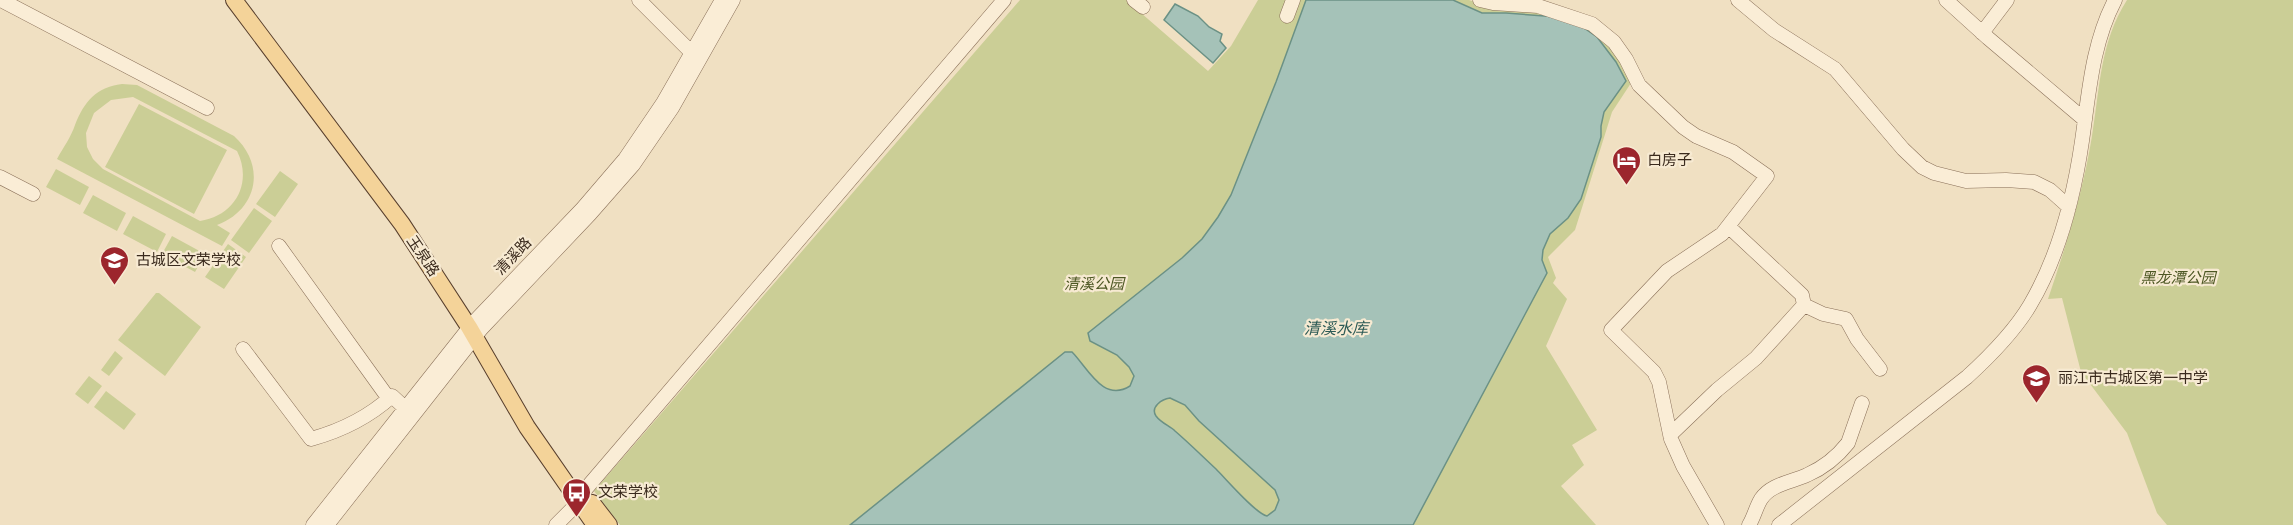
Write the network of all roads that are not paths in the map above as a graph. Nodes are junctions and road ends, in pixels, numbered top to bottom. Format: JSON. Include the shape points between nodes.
{"nodes":[{"id":1,"x":1,"y":0,"type":"edge"},
{"id":2,"x":234,"y":0,"type":"edge"},
{"id":3,"x":248,"y":0,"type":"edge"},
{"id":4,"x":639,"y":0,"type":"edge"},
{"id":5,"x":722,"y":0,"type":"edge"},
{"id":6,"x":733,"y":0,"type":"edge"},
{"id":7,"x":1004,"y":0,"type":"edge"},
{"id":8,"x":1293,"y":0,"type":"edge"},
{"id":9,"x":1480,"y":0,"type":"edge"},
{"id":10,"x":1738,"y":0,"type":"edge"},
{"id":11,"x":1946,"y":0,"type":"edge"},
{"id":12,"x":2007,"y":0,"type":"edge"},
{"id":13,"x":2115,"y":0,"type":"edge"},
{"id":14,"x":1287,"y":16,"type":"dead end"},
{"id":15,"x":1982,"y":33,"type":"junction"},
{"id":16,"x":692,"y":53,"type":"junction"},
{"id":17,"x":207,"y":108,"type":"dead end"},
{"id":18,"x":2085,"y":120,"type":"junction"},
{"id":19,"x":0,"y":177,"type":"edge"},
{"id":20,"x":33,"y":194,"type":"dead end"},
{"id":21,"x":2069,"y":207,"type":"junction"},
{"id":22,"x":1729,"y":227,"type":"junction"},
{"id":23,"x":279,"y":246,"type":"dead end"},
{"id":24,"x":1804,"y":304,"type":"junction"},
{"id":25,"x":476,"y":328,"type":"junction"},
{"id":26,"x":243,"y":349,"type":"dead end"},
{"id":27,"x":1880,"y":369,"type":"dead end"},
{"id":28,"x":389,"y":399,"type":"junction"},
{"id":29,"x":1862,"y":403,"type":"dead end"},
{"id":30,"x":405,"y":408,"type":"junction"},
{"id":31,"x":1670,"y":435,"type":"junction"},
{"id":32,"x":1828,"y":463,"type":"junction"},
{"id":33,"x":1838,"y":477,"type":"junction"},
{"id":34,"x":581,"y":497,"type":"junction"},
{"id":35,"x":313,"y":525,"type":"edge"},
{"id":36,"x":327,"y":525,"type":"edge"},
{"id":37,"x":556,"y":525,"type":"edge"},
{"id":38,"x":595,"y":525,"type":"edge"},
{"id":39,"x":609,"y":525,"type":"edge"},
{"id":40,"x":1717,"y":525,"type":"edge"},
{"id":41,"x":1749,"y":525,"type":"edge"},
{"id":42,"x":1779,"y":525,"type":"edge"}],
"edges":[{"from":1,"to":17,"type":"street"},
{"from":2,"to":25,"type":"main road","name":"玉泉路"},
{"from":3,"to":25,"type":"main road","name":"玉泉路","via":[[411,218]]},
{"from":4,"to":16,"type":"street"},
{"from":5,"to":16,"type":"street","name":"清溪路"},
{"from":6,"to":25,"type":"street","name":"清溪路","via":[[672,108],[633,165],[591,214]]},
{"from":7,"to":34,"type":"street"},
{"from":8,"to":14,"type":"street"},
{"from":9,"to":22,"type":"street","via":[[1538,6],[1592,24],[1614,42],[1639,85],[1683,127],[1734,152],[1767,176]]},
{"from":10,"to":21,"type":"street","via":[[1774,30],[1836,69],[1922,167],[1966,182],[2034,182]]},
{"from":11,"to":15,"type":"street"},
{"from":12,"to":15,"type":"street"},
{"from":13,"to":18,"type":"street","via":[[2094,54]]},
{"from":15,"to":18,"type":"street"},
{"from":16,"to":25,"type":"street","name":"清溪路","via":[[649,125],[612,176]]},
{"from":18,"to":21,"type":"street"},
{"from":19,"to":20,"type":"street"},
{"from":21,"to":33,"type":"street","via":[[2030,305],[2008,335],[1967,376]]},
{"from":22,"to":24,"type":"street","via":[[1802,295]]},
{"from":22,"to":31,"type":"street","via":[[1667,271],[1611,330],[1659,382]]},
{"from":23,"to":28,"type":"street"},
{"from":24,"to":27,"type":"street","via":[[1823,314],[1846,319]]},
{"from":24,"to":31,"type":"street","via":[[1756,358]]},
{"from":25,"to":30,"type":"street","name":"清溪路"},
{"from":25,"to":34,"type":"main road","name":"玉泉路"},
{"from":25,"to":36,"type":"street","name":"清溪路"},
{"from":26,"to":28,"type":"street","via":[[311,439],[332,434]]},
{"from":28,"to":30,"type":"street","via":[[392,396]]},
{"from":29,"to":32,"type":"street","via":[[1848,443]]},
{"from":30,"to":35,"type":"street","name":"清溪路"},
{"from":31,"to":40,"type":"street"},
{"from":32,"to":33,"type":"street"},
{"from":32,"to":41,"type":"street","via":[[1766,493]]},
{"from":33,"to":42,"type":"street"},
{"from":34,"to":37,"type":"street"},
{"from":34,"to":38,"type":"main road","name":"玉泉路"},
{"from":34,"to":39,"type":"main road","name":"玉泉路"}]}
